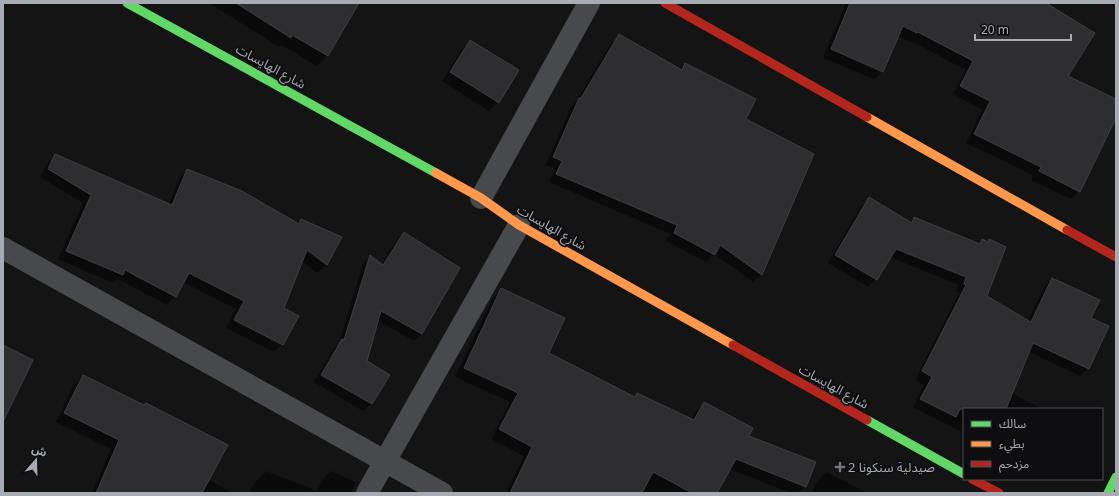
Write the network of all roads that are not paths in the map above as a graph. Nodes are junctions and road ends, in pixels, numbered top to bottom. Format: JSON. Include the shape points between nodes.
{"nodes":[{"id":1,"x":127,"y":3,"type":"edge"},
{"id":2,"x":589,"y":3,"type":"edge"},
{"id":3,"x":665,"y":3,"type":"edge"},
{"id":4,"x":481,"y":198,"type":"junction"},
{"id":5,"x":519,"y":224,"type":"junction"},
{"id":6,"x":3,"y":248,"type":"edge"},
{"id":7,"x":1116,"y":258,"type":"edge"},
{"id":8,"x":385,"y":462,"type":"junction"},
{"id":9,"x":963,"y":473,"type":"edge"},
{"id":10,"x":1116,"y":477,"type":"edge"},
{"id":11,"x":974,"y":480,"type":"edge"},
{"id":12,"x":367,"y":493,"type":"edge"},
{"id":13,"x":442,"y":493,"type":"edge"},
{"id":14,"x":999,"y":493,"type":"edge"},
{"id":15,"x":1108,"y":493,"type":"edge"}],
"edges":[{"from":1,"to":4,"type":"street","name":"شارع الهايسات"},
{"from":2,"to":4,"type":"street"},
{"from":3,"to":7,"type":"street"},
{"from":4,"to":5,"type":"street","name":"شارع الهايسات"},
{"from":5,"to":8,"type":"street"},
{"from":5,"to":9,"type":"street","name":"شارع الهايسات"},
{"from":6,"to":8,"type":"street"},
{"from":8,"to":12,"type":"street"},
{"from":8,"to":13,"type":"street"},
{"from":10,"to":15,"type":"street"},
{"from":11,"to":14,"type":"street"}]}
